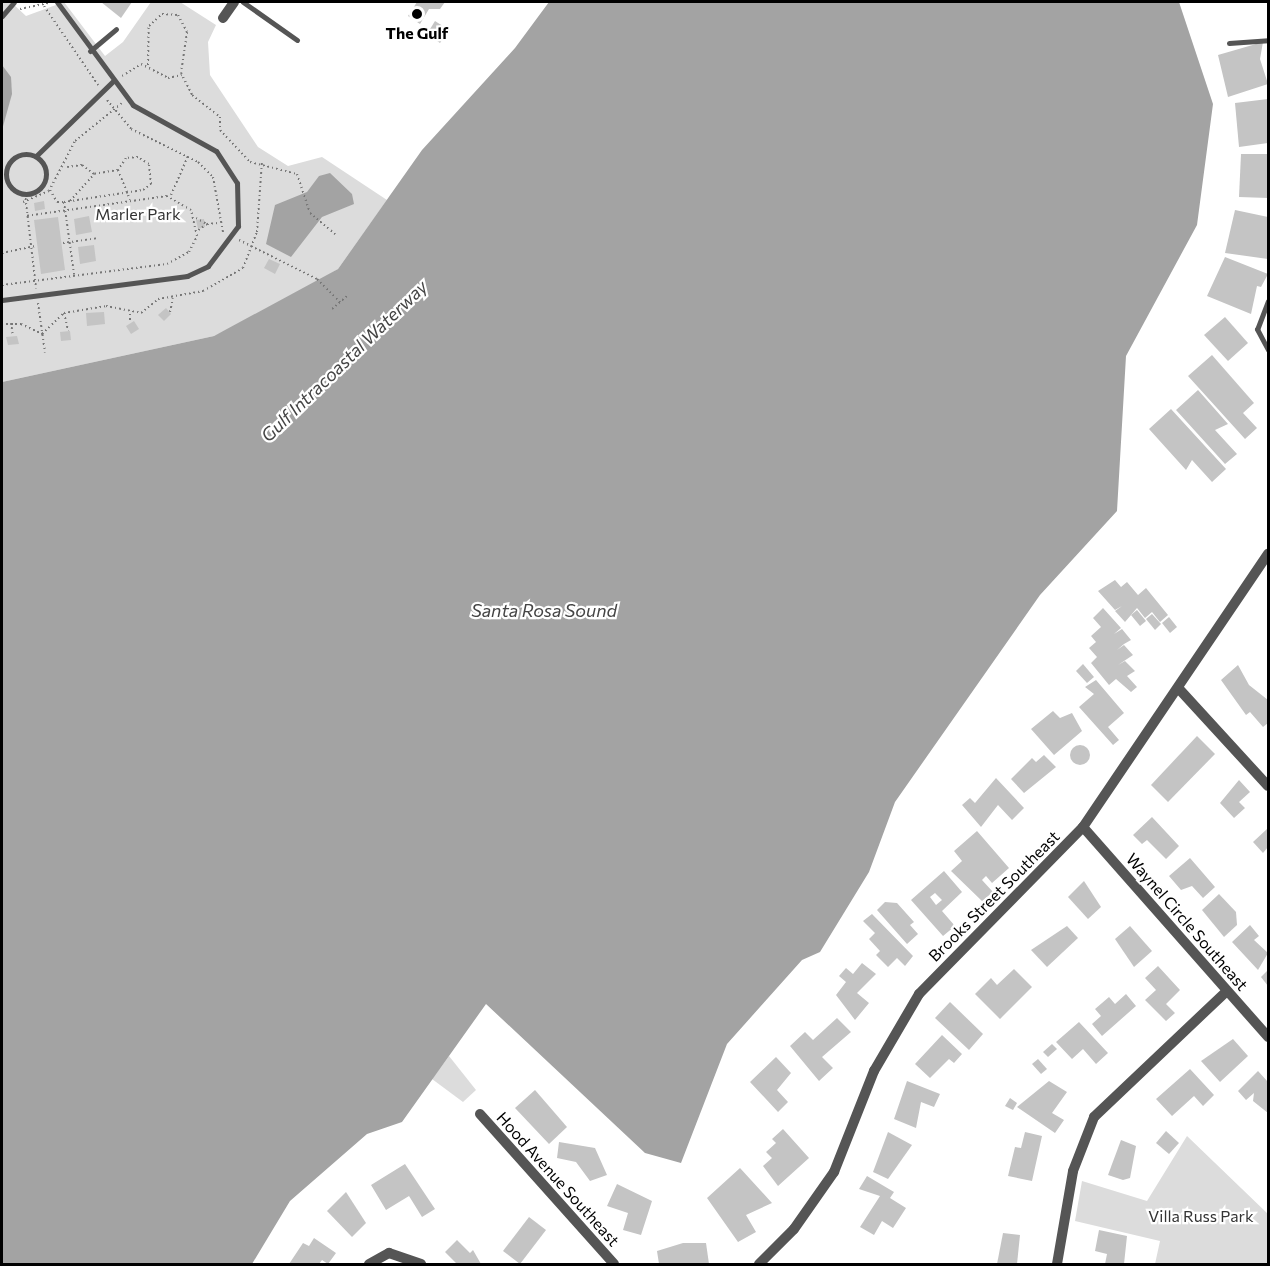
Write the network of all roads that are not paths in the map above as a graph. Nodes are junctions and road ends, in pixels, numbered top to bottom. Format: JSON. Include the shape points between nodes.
{"nodes":[{"id":1,"x":14,"y":2,"type":"edge"},
{"id":2,"x":57,"y":2,"type":"edge"},
{"id":3,"x":234,"y":2,"type":"edge"},
{"id":4,"x":243,"y":2,"type":"edge"},
{"id":5,"x":2,"y":16,"type":"edge"},
{"id":6,"x":223,"y":18,"type":"dead end"},
{"id":7,"x":116,"y":29,"type":"dead end"},
{"id":8,"x":297,"y":40,"type":"dead end"},
{"id":9,"x":1269,"y":40,"type":"edge"},
{"id":10,"x":1229,"y":42,"type":"dead end"},
{"id":11,"x":90,"y":51,"type":"junction"},
{"id":12,"x":113,"y":81,"type":"junction"},
{"id":13,"x":36,"y":156,"type":"junction"},
{"id":14,"x":2,"y":300,"type":"edge"},
{"id":15,"x":1269,"y":301,"type":"edge"},
{"id":16,"x":1269,"y":350,"type":"edge"},
{"id":17,"x":1269,"y":554,"type":"edge"},
{"id":18,"x":1180,"y":690,"type":"junction"},
{"id":19,"x":1269,"y":786,"type":"edge"},
{"id":20,"x":1083,"y":827,"type":"junction"},
{"id":21,"x":1227,"y":990,"type":"junction"},
{"id":22,"x":1269,"y":1037,"type":"edge"},
{"id":23,"x":480,"y":1114,"type":"dead end"},
{"id":24,"x":369,"y":1264,"type":"edge"},
{"id":25,"x":421,"y":1264,"type":"edge"},
{"id":26,"x":614,"y":1264,"type":"edge"},
{"id":27,"x":759,"y":1264,"type":"edge"},
{"id":28,"x":1057,"y":1264,"type":"edge"}],
"edges":[{"from":1,"to":5,"type":"lane"},
{"from":2,"to":11,"type":"lane"},
{"from":3,"to":6,"type":"street"},
{"from":4,"to":8,"type":"lane"},
{"from":7,"to":11,"type":"lane"},
{"from":9,"to":10,"type":"lane"},
{"from":11,"to":12,"type":"lane"},
{"from":12,"to":13,"type":"lane"},
{"from":12,"to":14,"type":"lane","via":[[148,117],[216,151],[227,165],[241,202],[232,236],[208,266],[187,276]]},
{"from":13,"to":13,"type":"lane","via":[[15,157],[6,171],[11,186],[25,194],[40,188],[45,179],[44,164]]},
{"from":15,"to":16,"type":"lane","via":[[1257,329]]},
{"from":17,"to":18,"type":"street","name":"Brooks Street Southeast"},
{"from":18,"to":19,"type":"street"},
{"from":18,"to":20,"type":"street","name":"Brooks Street Southeast"},
{"from":20,"to":21,"type":"street","name":"Waynel Circle Southeast"},
{"from":20,"to":27,"type":"street","name":"Brooks Street Southeast","via":[[919,994],[874,1071],[834,1172],[794,1229]]},
{"from":21,"to":22,"type":"street","name":"Waynel Circle Southeast"},
{"from":21,"to":28,"type":"street","via":[[1094,1117],[1073,1171]]},
{"from":23,"to":26,"type":"street","name":"Hood Avenue Southeast"},
{"from":24,"to":25,"type":"street","via":[[389,1253]]}]}
